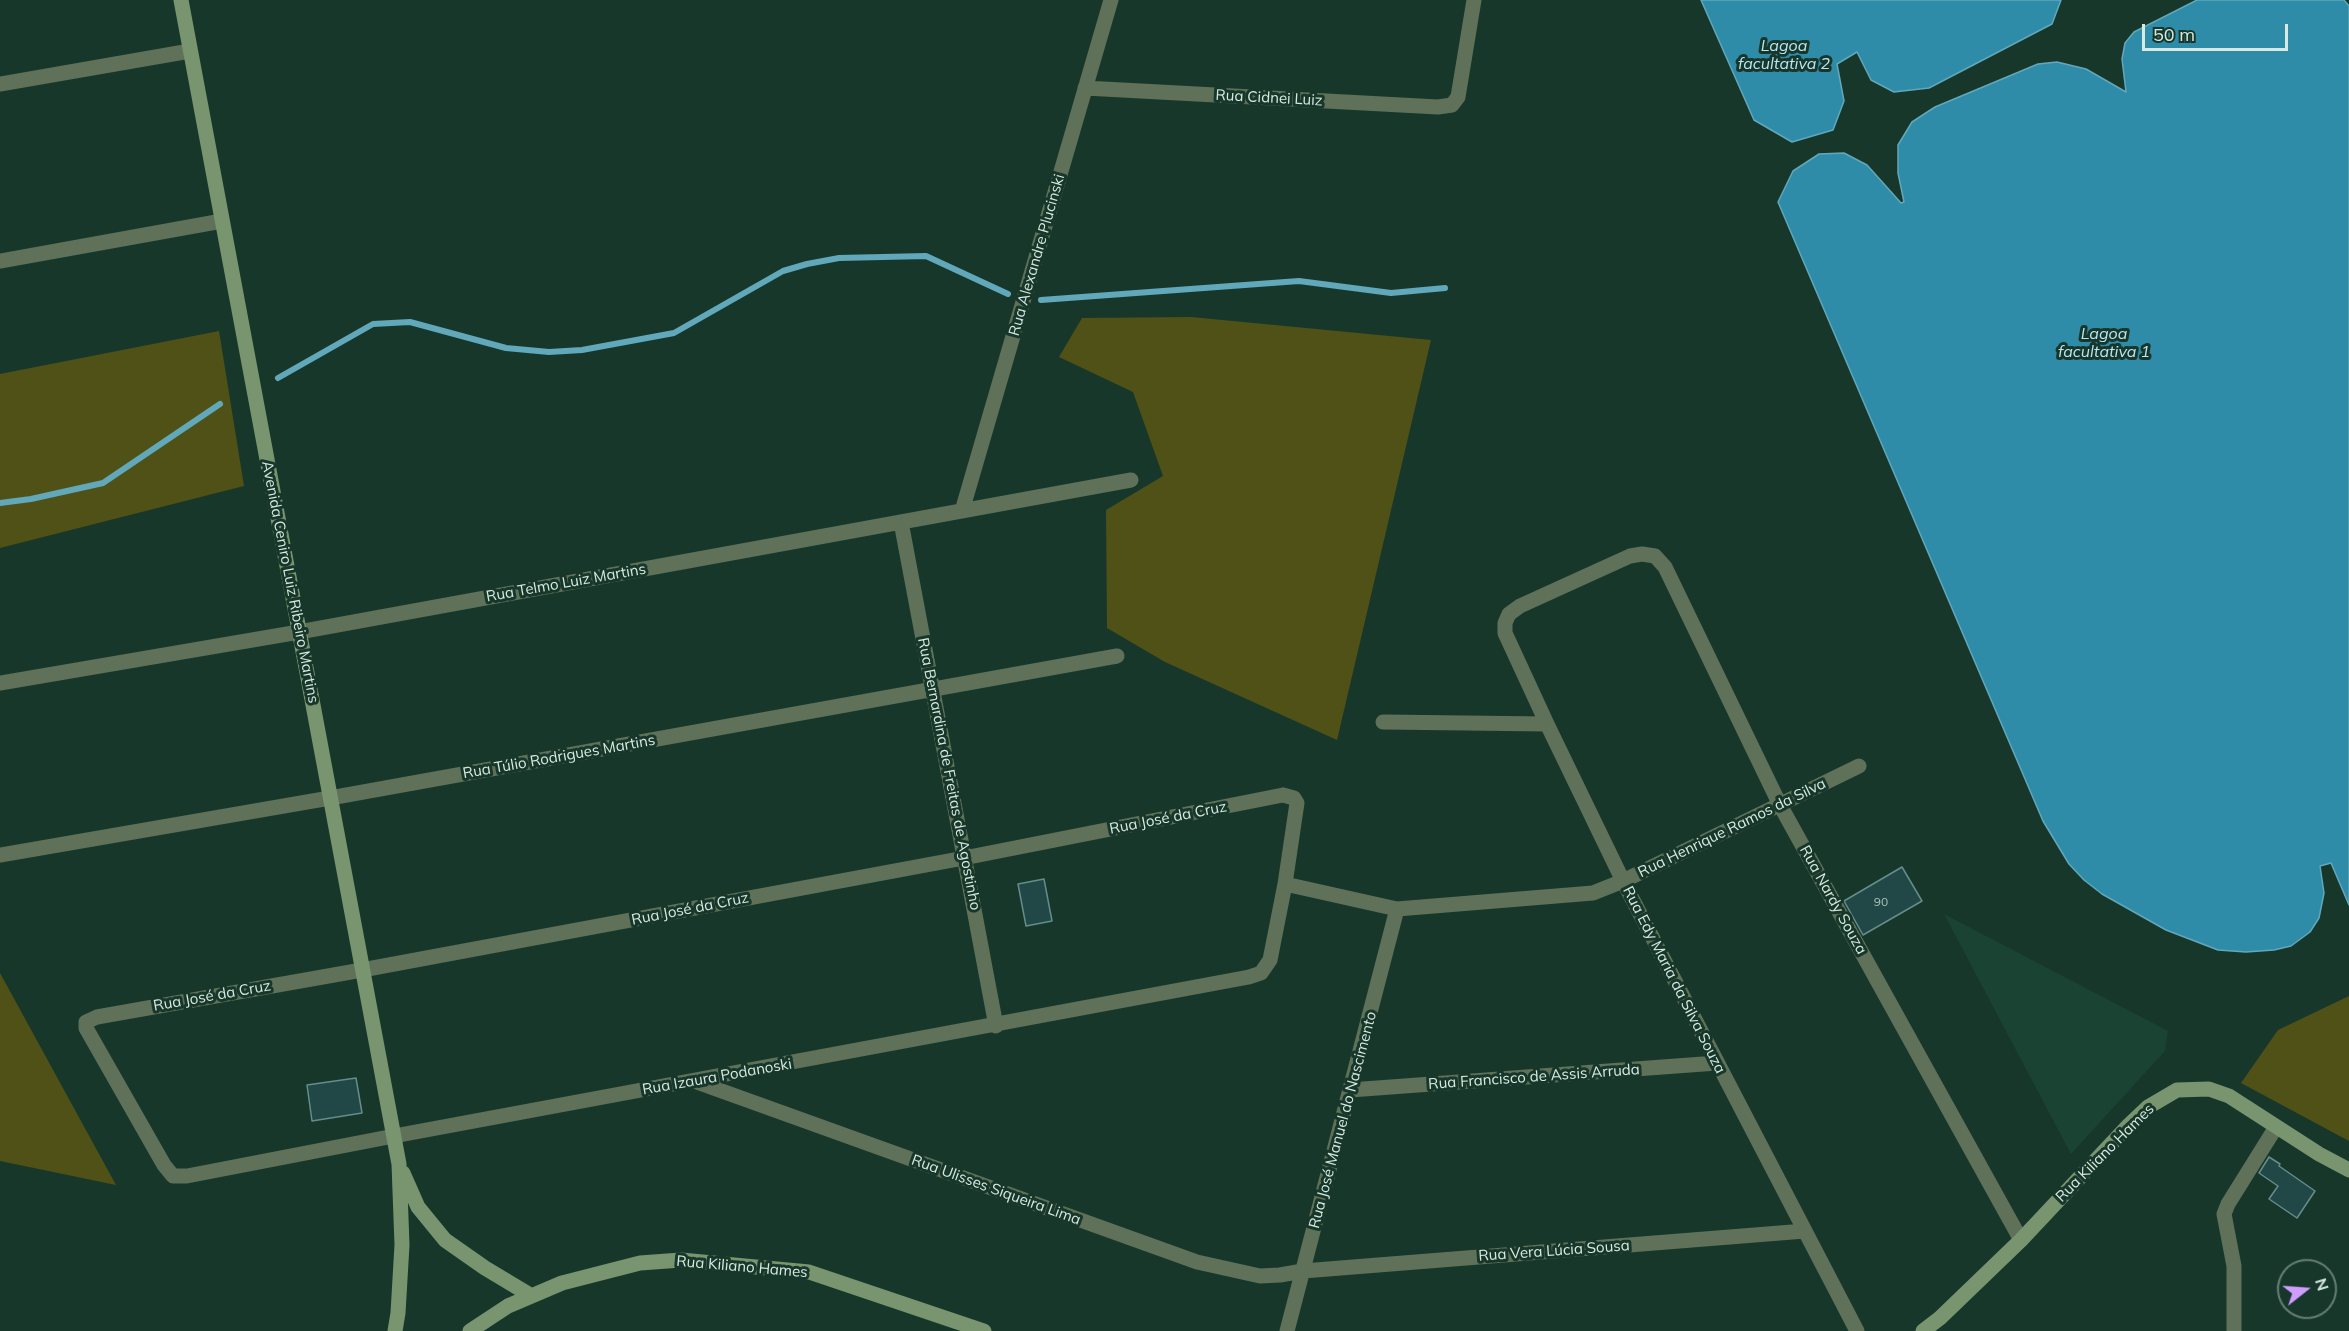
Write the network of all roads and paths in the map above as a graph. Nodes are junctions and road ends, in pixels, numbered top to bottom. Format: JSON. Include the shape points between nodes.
{"nodes":[{"id":1,"x":181,"y":0,"type":"edge"},
{"id":2,"x":1111,"y":0,"type":"edge"},
{"id":3,"x":1474,"y":0,"type":"edge"},
{"id":4,"x":190,"y":51,"type":"junction"},
{"id":5,"x":0,"y":84,"type":"edge"},
{"id":6,"x":1085,"y":88,"type":"junction"},
{"id":7,"x":222,"y":221,"type":"junction"},
{"id":8,"x":0,"y":261,"type":"edge"},
{"id":9,"x":1131,"y":480,"type":"dead end"},
{"id":10,"x":962,"y":511,"type":"junction"},
{"id":11,"x":901,"y":522,"type":"junction"},
{"id":12,"x":1505,"y":623,"type":"joint"},
{"id":13,"x":299,"y":632,"type":"junction"},
{"id":14,"x":1117,"y":656,"type":"dead end"},
{"id":15,"x":0,"y":683,"type":"edge"},
{"id":16,"x":933,"y":689,"type":"junction"},
{"id":17,"x":1383,"y":722,"type":"dead end"},
{"id":18,"x":1547,"y":724,"type":"junction"},
{"id":19,"x":1859,"y":766,"type":"dead end"},
{"id":20,"x":330,"y":798,"type":"junction"},
{"id":21,"x":1780,"y":805,"type":"junction"},
{"id":22,"x":0,"y":855,"type":"edge"},
{"id":23,"x":964,"y":858,"type":"junction"},
{"id":24,"x":1623,"y":881,"type":"junction"},
{"id":25,"x":1285,"y":884,"type":"junction"},
{"id":26,"x":1398,"y":909,"type":"junction"},
{"id":27,"x":363,"y":970,"type":"junction"},
{"id":28,"x":996,"y":1026,"type":"junction"},
{"id":29,"x":1717,"y":1064,"type":"junction"},
{"id":30,"x":694,"y":1081,"type":"junction"},
{"id":31,"x":1350,"y":1090,"type":"junction"},
{"id":32,"x":2276,"y":1127,"type":"junction"},
{"id":33,"x":394,"y":1136,"type":"junction"},
{"id":34,"x":399,"y":1164,"type":"junction"},
{"id":35,"x":2349,"y":1170,"type":"edge"},
{"id":36,"x":173,"y":1176,"type":"joint"},
{"id":37,"x":1805,"y":1231,"type":"junction"},
{"id":38,"x":2021,"y":1240,"type":"junction"},
{"id":39,"x":1303,"y":1270,"type":"junction"},
{"id":40,"x":530,"y":1295,"type":"junction"},
{"id":41,"x":395,"y":1331,"type":"edge"},
{"id":42,"x":470,"y":1331,"type":"edge"},
{"id":43,"x":984,"y":1331,"type":"edge"},
{"id":44,"x":1287,"y":1331,"type":"edge"},
{"id":45,"x":1857,"y":1331,"type":"edge"},
{"id":46,"x":1923,"y":1331,"type":"edge"},
{"id":47,"x":2234,"y":1331,"type":"edge"}],
"edges":[{"from":1,"to":4,"type":"street","name":"Avenida Ceniro Luiz Ribeiro Martins"},
{"from":2,"to":6,"type":"street","name":"Rua Alexandre Plucinski"},
{"from":3,"to":6,"type":"street","name":"Rua Cidnei Luiz","via":[[1458,97],[1452,105]]},
{"from":4,"to":5,"type":"street"},
{"from":4,"to":7,"type":"street","name":"Avenida Ceniro Luiz Ribeiro Martins"},
{"from":6,"to":10,"type":"street","name":"Rua Alexandre Plucinski"},
{"from":7,"to":8,"type":"street"},
{"from":7,"to":13,"type":"street","name":"Avenida Ceniro Luiz Ribeiro Martins"},
{"from":9,"to":10,"type":"street","name":"Rua Telmo Luiz Martins"},
{"from":10,"to":11,"type":"street","name":"Rua Telmo Luiz Martins"},
{"from":11,"to":13,"type":"street","name":"Rua Telmo Luiz Martins"},
{"from":11,"to":16,"type":"street","name":"Rua Bernardina de Freitas de Agostinho"},
{"from":12,"to":18,"type":"street","name":"Rua Edy Maria da Silva Souza","via":[[1505,633]]},
{"from":12,"to":21,"type":"street","name":"Rua Nardy Souza","via":[[1520,606],[1630,556],[1654,556],[1665,567]]},
{"from":13,"to":15,"type":"street","name":"Rua Telmo Luiz Martins"},
{"from":13,"to":20,"type":"street","name":"Avenida Ceniro Luiz Ribeiro Martins"},
{"from":14,"to":16,"type":"street","name":"Rua Túlio Rodrigues Martins"},
{"from":16,"to":20,"type":"street","name":"Rua Túlio Rodrigues Martins"},
{"from":16,"to":23,"type":"street","name":"Rua Bernardina de Freitas de Agostinho"},
{"from":17,"to":18,"type":"street"},
{"from":18,"to":24,"type":"street","name":"Rua Edy Maria da Silva Souza"},
{"from":19,"to":21,"type":"street","name":"Rua Henrique Ramos da Silva"},
{"from":20,"to":22,"type":"street","name":"Rua Túlio Rodrigues Martins"},
{"from":20,"to":27,"type":"street","name":"Avenida Ceniro Luiz Ribeiro Martins"},
{"from":21,"to":24,"type":"street","name":"Rua Henrique Ramos da Silva"},
{"from":21,"to":38,"type":"street","name":"Rua Nardy Souza"},
{"from":23,"to":25,"type":"street","name":"Rua José da Cruz","via":[[1283,795],[1297,803]]},
{"from":23,"to":27,"type":"street","name":"Rua José da Cruz"},
{"from":23,"to":28,"type":"street","name":"Rua Bernardina de Freitas de Agostinho"},
{"from":24,"to":26,"type":"street","name":"Rua Henrique Ramos da Silva","via":[[1576,896]]},
{"from":24,"to":29,"type":"street","name":"Rua Edy Maria da Silva Souza"},
{"from":25,"to":26,"type":"street","name":"Rua Henrique Ramos da Silva"},
{"from":25,"to":28,"type":"street","name":"Rua Izaura Podanoski","via":[[1270,960],[1261,973]]},
{"from":26,"to":31,"type":"street","name":"Rua José Manuel do Nascimento"},
{"from":27,"to":33,"type":"street","name":"Avenida Ceniro Luiz Ribeiro Martins"},
{"from":27,"to":36,"type":"street","name":"Rua José da Cruz","via":[[86,1022],[88,1033]]},
{"from":28,"to":30,"type":"street","name":"Rua Izaura Podanoski"},
{"from":29,"to":31,"type":"street","name":"Rua Francisco de Assis Arruda"},
{"from":29,"to":37,"type":"street","name":"Rua Edy Maria da Silva Souza"},
{"from":30,"to":33,"type":"street","name":"Rua Izaura Podanoski"},
{"from":30,"to":39,"type":"street","name":"Rua Ulisses Siqueira Lima","via":[[1197,1262],[1260,1276]]},
{"from":31,"to":39,"type":"street","name":"Rua José Manuel do Nascimento"},
{"from":32,"to":35,"type":"street","name":"Rua Kiliano Hames"},
{"from":32,"to":38,"type":"street","name":"Rua Kiliano Hames","via":[[2229,1095],[2209,1089],[2177,1090],[2148,1107],[2128,1126]]},
{"from":32,"to":47,"type":"street","via":[[2224,1214],[2234,1266]]},
{"from":33,"to":34,"type":"street","name":"Avenida Ceniro Luiz Ribeiro Martins"},
{"from":33,"to":36,"type":"street","name":"Rua Izaura Podanoski"},
{"from":34,"to":40,"type":"street","name":"Avenida Ceniro Luiz Ribeiro Martins","via":[[418,1207],[445,1240]]},
{"from":34,"to":41,"type":"street","name":"Avenida Ceniro Luiz Ribeiro Martins","via":[[402,1245]]},
{"from":37,"to":39,"type":"street","name":"Rua Vera Lúcia Sousa"},
{"from":37,"to":45,"type":"street","name":"Rua Edy Maria da Silva Souza"},
{"from":38,"to":46,"type":"street","name":"Rua Kiliano Hames"},
{"from":39,"to":44,"type":"street","name":"Rua José Manuel do Nascimento"},
{"from":40,"to":42,"type":"street","name":"Rua Kiliano Hames"},
{"from":40,"to":43,"type":"street","name":"Rua Kiliano Hames","via":[[640,1263],[722,1262],[809,1272]]}]}
